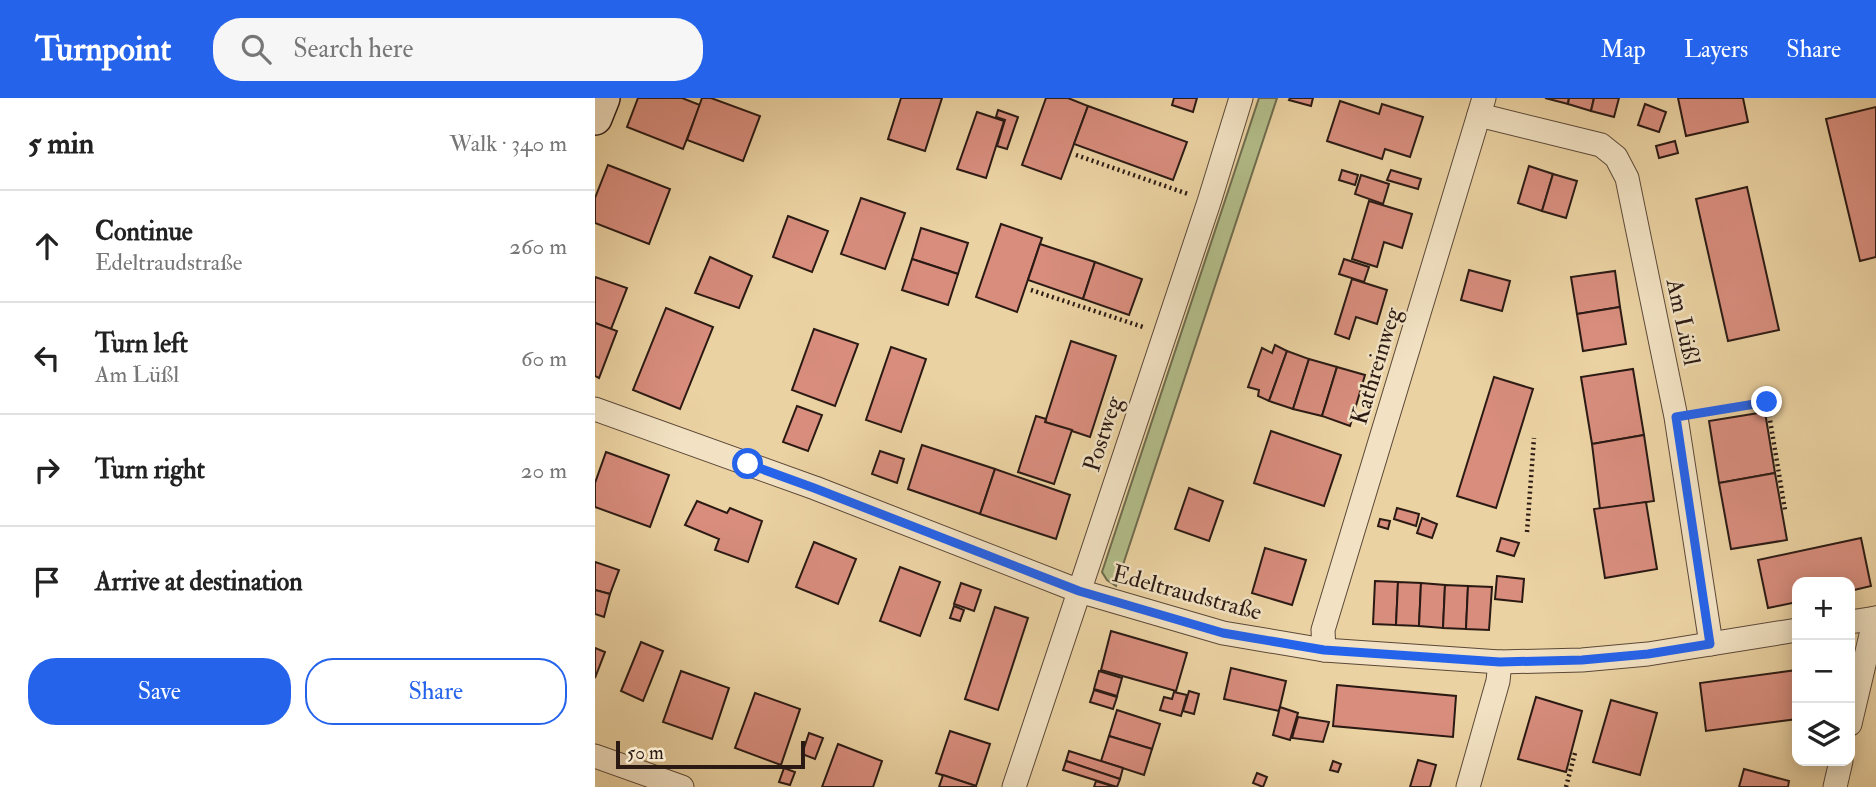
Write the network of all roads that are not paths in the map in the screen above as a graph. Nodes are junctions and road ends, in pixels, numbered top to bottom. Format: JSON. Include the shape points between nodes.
{"nodes":[{"id":1,"x":603,"y":98,"type":"edge"},
{"id":2,"x":1241,"y":98,"type":"edge"},
{"id":3,"x":1481,"y":106,"type":"edge"},
{"id":4,"x":595,"y":118,"type":"edge"},
{"id":5,"x":595,"y":409,"type":"edge"},
{"id":6,"x":1079,"y":591,"type":"junction"},
{"id":7,"x":1875,"y":618,"type":"edge"},
{"id":8,"x":1855,"y":621,"type":"edge"},
{"id":9,"x":1792,"y":631,"type":"edge"},
{"id":10,"x":1710,"y":644,"type":"junction"},
{"id":11,"x":1324,"y":650,"type":"junction"},
{"id":12,"x":1500,"y":662,"type":"junction"},
{"id":13,"x":1855,"y":703,"type":"edge"},
{"id":14,"x":595,"y":756,"type":"edge"},
{"id":15,"x":1840,"y":766,"type":"edge"},
{"id":16,"x":682,"y":787,"type":"edge"},
{"id":17,"x":1014,"y":787,"type":"edge"},
{"id":18,"x":1468,"y":787,"type":"edge"},
{"id":19,"x":1835,"y":787,"type":"edge"}],
"edges":[{"from":1,"to":4,"type":"street"},
{"from":2,"to":6,"type":"street","name":"Postweg"},
{"from":3,"to":10,"type":"street","name":"Am Lüßl","via":[[1601,145],[1616,157],[1627,178],[1676,417]]},
{"from":3,"to":11,"type":"street","name":"Kathreinweg","via":[[1323,631]]},
{"from":5,"to":6,"type":"street","name":"Edeltraudstraße"},
{"from":6,"to":11,"type":"street","name":"Edeltraudstraße","via":[[1223,633]]},
{"from":6,"to":17,"type":"street","name":"Postweg"},
{"from":7,"to":8,"type":"street"},
{"from":7,"to":13,"type":"street"},
{"from":9,"to":10,"type":"street","name":"Edeltraudstraße"},
{"from":10,"to":12,"type":"street","name":"Edeltraudstraße","via":[[1582,660]]},
{"from":11,"to":12,"type":"street","name":"Edeltraudstraße"},
{"from":12,"to":18,"type":"street"},
{"from":14,"to":16,"type":"street"},
{"from":15,"to":19,"type":"street"}]}
